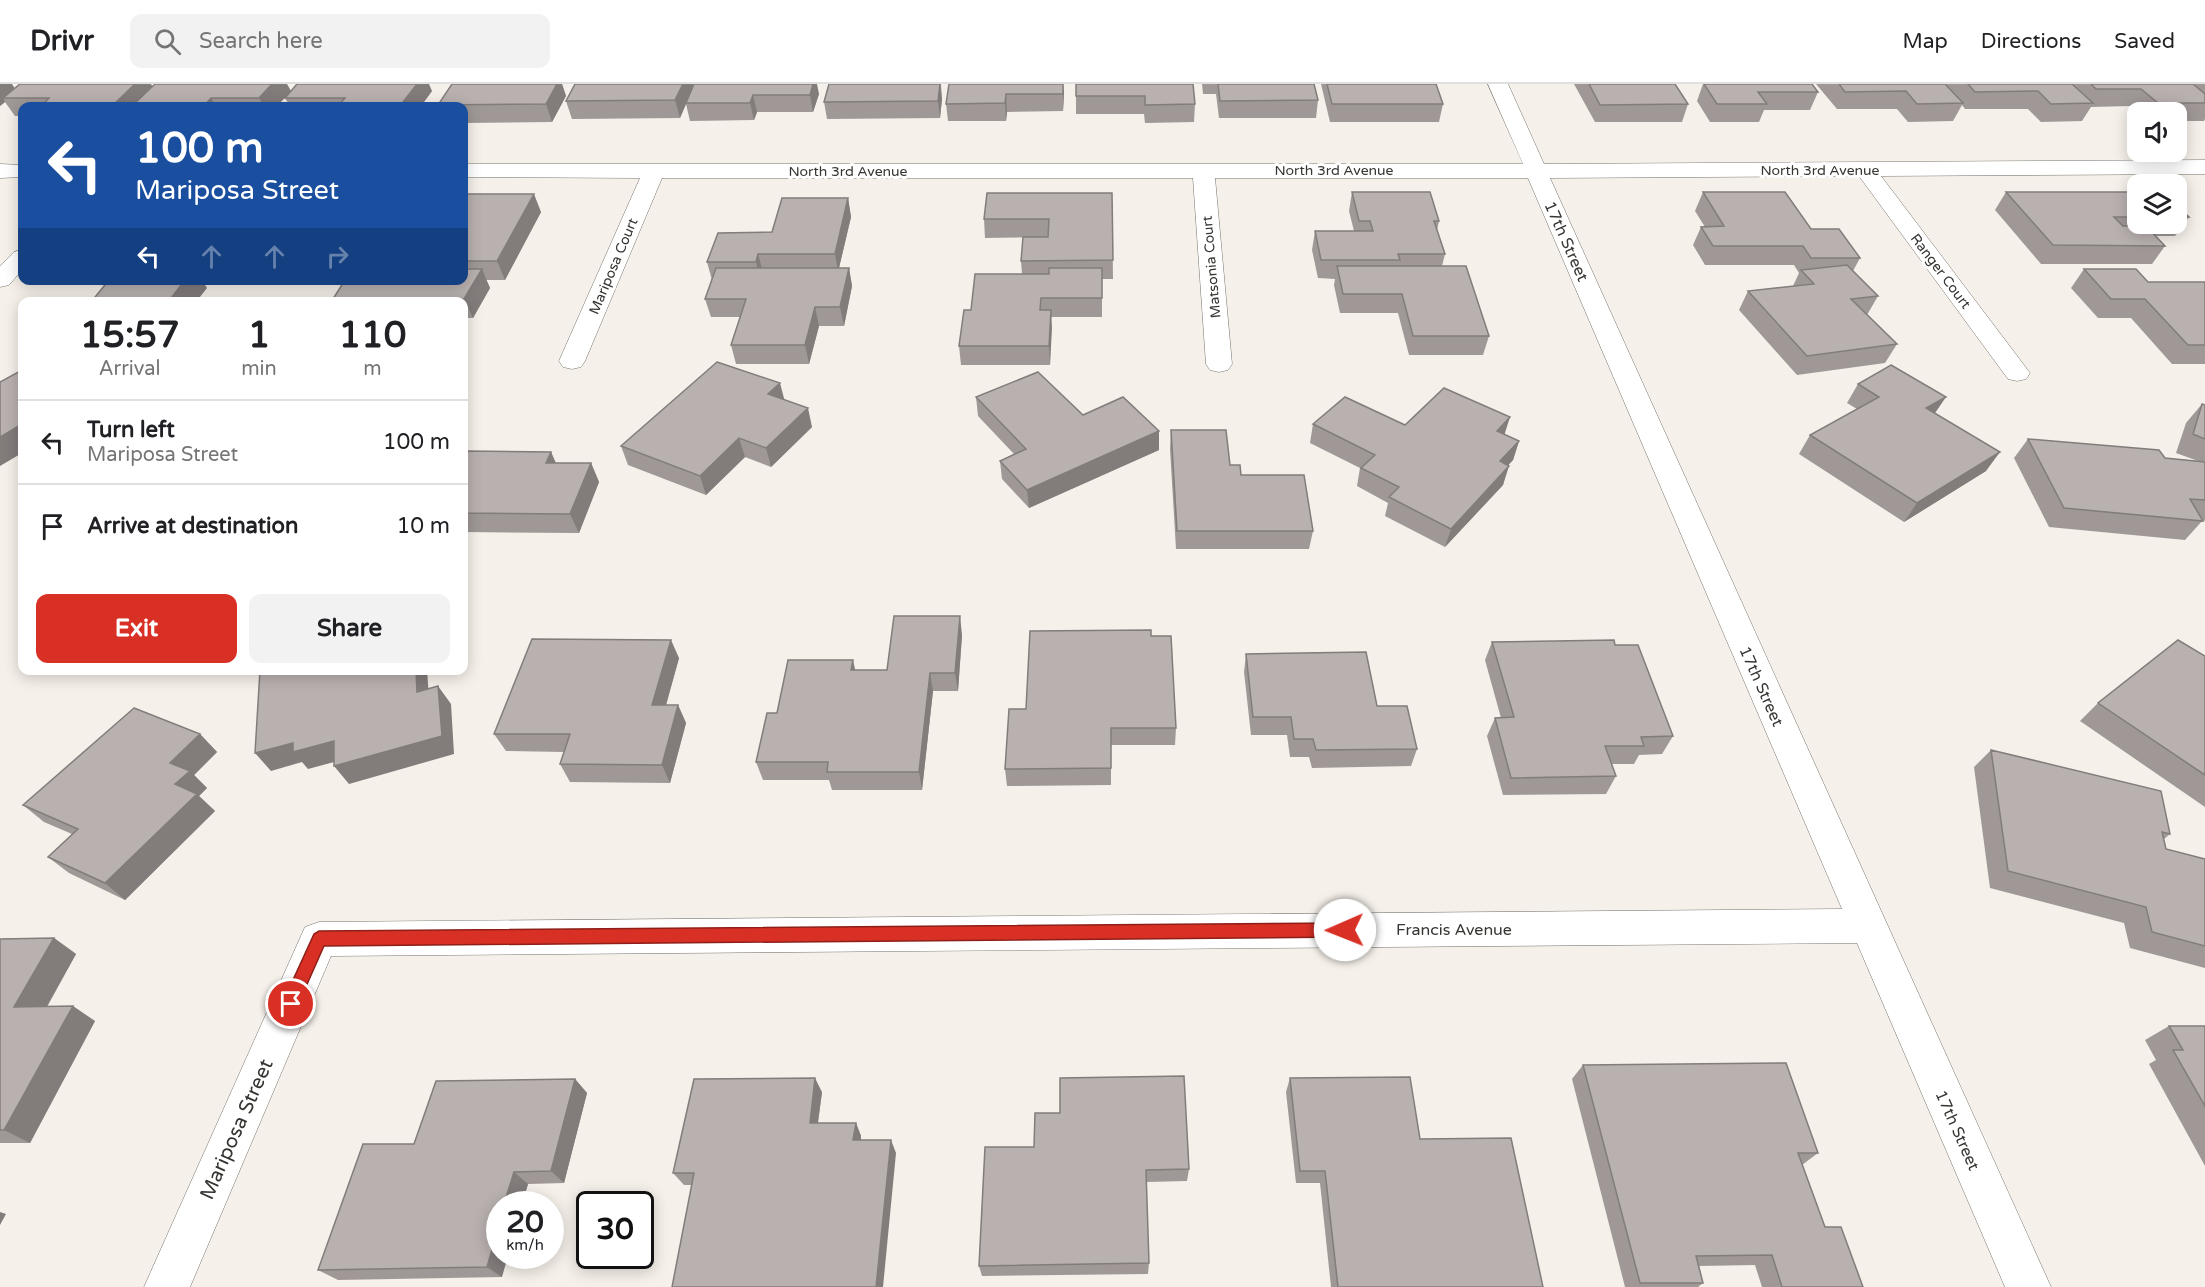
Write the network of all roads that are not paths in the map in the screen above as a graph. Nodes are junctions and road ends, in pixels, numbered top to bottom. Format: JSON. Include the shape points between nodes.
{"nodes":[{"id":1,"x":1498,"y":84,"type":"edge"},
{"id":2,"x":2205,"y":167,"type":"edge"},
{"id":3,"x":1865,"y":169,"type":"junction"},
{"id":4,"x":1203,"y":170,"type":"junction"},
{"id":5,"x":1536,"y":170,"type":"junction"},
{"id":6,"x":0,"y":171,"type":"edge"},
{"id":7,"x":18,"y":171,"type":"edge"},
{"id":8,"x":468,"y":171,"type":"edge"},
{"id":9,"x":654,"y":171,"type":"junction"},
{"id":10,"x":18,"y":261,"type":"edge"},
{"id":11,"x":0,"y":280,"type":"edge"},
{"id":12,"x":573,"y":361,"type":"dead end"},
{"id":13,"x":1219,"y":364,"type":"dead end"},
{"id":14,"x":2018,"y":373,"type":"dead end"},
{"id":15,"x":1868,"y":926,"type":"junction"},
{"id":16,"x":319,"y":939,"type":"joint"},
{"id":17,"x":167,"y":1287,"type":"edge"},
{"id":18,"x":2028,"y":1287,"type":"edge"}],
"edges":[{"from":1,"to":5,"type":"street","name":"17th Street"},
{"from":2,"to":3,"type":"street","name":"North 3rd Avenue"},
{"from":3,"to":5,"type":"street","name":"North 3rd Avenue"},
{"from":3,"to":14,"type":"street","name":"Ranger Court"},
{"from":4,"to":5,"type":"street","name":"North 3rd Avenue"},
{"from":4,"to":9,"type":"street","name":"North 3rd Avenue"},
{"from":4,"to":13,"type":"street","name":"Matsonia Court"},
{"from":5,"to":15,"type":"street","name":"17th Street"},
{"from":6,"to":7,"type":"street"},
{"from":8,"to":9,"type":"street","name":"North 3rd Avenue"},
{"from":9,"to":12,"type":"street","name":"Mariposa Court"},
{"from":10,"to":11,"type":"street"},
{"from":15,"to":16,"type":"street","name":"Francis Avenue"},
{"from":15,"to":18,"type":"street","name":"17th Street"},
{"from":16,"to":17,"type":"street","name":"Mariposa Street"}]}
